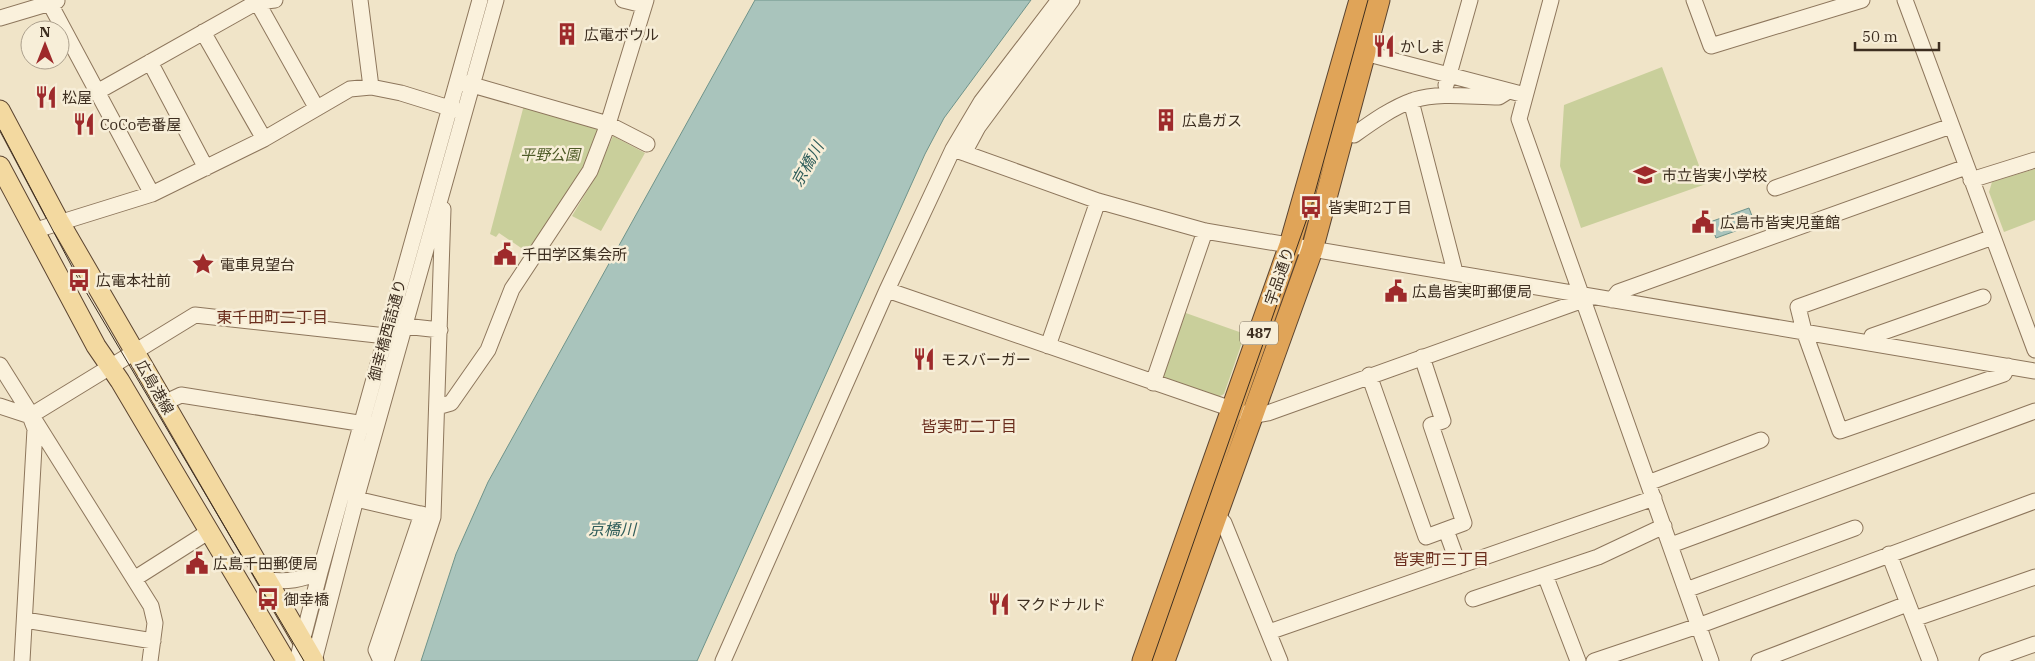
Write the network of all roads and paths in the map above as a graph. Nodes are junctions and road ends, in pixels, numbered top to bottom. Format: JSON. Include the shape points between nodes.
{"nodes":[{"id":1,"x":275,"y":0,"type":"edge"},
{"id":2,"x":360,"y":0,"type":"edge"},
{"id":3,"x":480,"y":0,"type":"edge"},
{"id":4,"x":496,"y":0,"type":"edge"},
{"id":5,"x":623,"y":0,"type":"edge"},
{"id":6,"x":1059,"y":0,"type":"edge"},
{"id":7,"x":1072,"y":0,"type":"edge"},
{"id":8,"x":1360,"y":0,"type":"edge"},
{"id":9,"x":1380,"y":0,"type":"edge"},
{"id":10,"x":1470,"y":0,"type":"edge"},
{"id":11,"x":1551,"y":0,"type":"edge"},
{"id":12,"x":1694,"y":0,"type":"edge"},
{"id":13,"x":1862,"y":0,"type":"edge"},
{"id":14,"x":1905,"y":0,"type":"edge"},
{"id":15,"x":52,"y":1,"type":"edge"},
{"id":16,"x":256,"y":1,"type":"edge"},
{"id":17,"x":644,"y":3,"type":"edge"},
{"id":18,"x":0,"y":18,"type":"edge"},
{"id":19,"x":203,"y":32,"type":"junction"},
{"id":20,"x":1356,"y":51,"type":"junction"},
{"id":21,"x":150,"y":62,"type":"junction"},
{"id":22,"x":1449,"y":77,"type":"junction"},
{"id":23,"x":465,"y":83,"type":"junction"},
{"id":24,"x":371,"y":87,"type":"junction"},
{"id":25,"x":1508,"y":91,"type":"junction"},
{"id":26,"x":97,"y":92,"type":"junction"},
{"id":27,"x":1525,"y":95,"type":"junction"},
{"id":28,"x":1444,"y":96,"type":"junction"},
{"id":29,"x":1411,"y":101,"type":"junction"},
{"id":30,"x":316,"y":107,"type":"junction"},
{"id":31,"x":0,"y":110,"type":"edge"},
{"id":32,"x":457,"y":110,"type":"junction"},
{"id":33,"x":608,"y":124,"type":"junction"},
{"id":34,"x":1951,"y":126,"type":"junction"},
{"id":35,"x":1344,"y":133,"type":"junction"},
{"id":36,"x":264,"y":139,"type":"junction"},
{"id":37,"x":646,"y":144,"type":"dead end"},
{"id":38,"x":959,"y":151,"type":"junction"},
{"id":39,"x":2035,"y":160,"type":"edge"},
{"id":40,"x":206,"y":168,"type":"junction"},
{"id":41,"x":1969,"y":173,"type":"junction"},
{"id":42,"x":3,"y":176,"type":"edge"},
{"id":43,"x":444,"y":185,"type":"junction"},
{"id":44,"x":1775,"y":188,"type":"dead end"},
{"id":45,"x":152,"y":194,"type":"junction"},
{"id":46,"x":1098,"y":201,"type":"junction"},
{"id":47,"x":59,"y":222,"type":"junction"},
{"id":48,"x":33,"y":231,"type":"junction"},
{"id":49,"x":1205,"y":231,"type":"junction"},
{"id":50,"x":1993,"y":238,"type":"junction"},
{"id":51,"x":1290,"y":245,"type":"junction"},
{"id":52,"x":1312,"y":250,"type":"junction"},
{"id":53,"x":1453,"y":273,"type":"junction"},
{"id":54,"x":887,"y":290,"type":"junction"},
{"id":55,"x":1582,"y":296,"type":"junction"},
{"id":56,"x":1983,"y":297,"type":"dead end"},
{"id":57,"x":1612,"y":300,"type":"junction"},
{"id":58,"x":404,"y":326,"type":"junction"},
{"id":59,"x":440,"y":330,"type":"junction"},
{"id":60,"x":1804,"y":331,"type":"junction"},
{"id":61,"x":386,"y":336,"type":"junction"},
{"id":62,"x":1871,"y":343,"type":"junction"},
{"id":63,"x":1048,"y":346,"type":"junction"},
{"id":64,"x":134,"y":350,"type":"junction"},
{"id":65,"x":2035,"y":350,"type":"edge"},
{"id":66,"x":1422,"y":357,"type":"junction"},
{"id":67,"x":109,"y":366,"type":"junction"},
{"id":68,"x":2008,"y":366,"type":"junction"},
{"id":69,"x":1,"y":371,"type":"edge"},
{"id":70,"x":2035,"y":372,"type":"edge"},
{"id":71,"x":1369,"y":375,"type":"junction"},
{"id":72,"x":1153,"y":383,"type":"junction"},
{"id":73,"x":164,"y":403,"type":"junction"},
{"id":74,"x":0,"y":406,"type":"edge"},
{"id":75,"x":437,"y":407,"type":"junction"},
{"id":76,"x":2035,"y":411,"type":"edge"},
{"id":77,"x":1242,"y":413,"type":"junction"},
{"id":78,"x":30,"y":416,"type":"junction"},
{"id":79,"x":369,"y":425,"type":"junction"},
{"id":80,"x":1761,"y":440,"type":"dead end"},
{"id":81,"x":1648,"y":483,"type":"junction"},
{"id":82,"x":1654,"y":498,"type":"junction"},
{"id":83,"x":356,"y":499,"type":"junction"},
{"id":84,"x":2035,"y":501,"type":"edge"},
{"id":85,"x":1216,"y":514,"type":"junction"},
{"id":86,"x":427,"y":516,"type":"junction"},
{"id":87,"x":1664,"y":526,"type":"junction"},
{"id":88,"x":1855,"y":528,"type":"dead end"},
{"id":89,"x":1446,"y":530,"type":"junction"},
{"id":90,"x":208,"y":532,"type":"junction"},
{"id":91,"x":1671,"y":545,"type":"junction"},
{"id":92,"x":1889,"y":554,"type":"junction"},
{"id":93,"x":1459,"y":566,"type":"junction"},
{"id":94,"x":320,"y":572,"type":"junction"},
{"id":95,"x":1545,"y":575,"type":"junction"},
{"id":96,"x":2035,"y":577,"type":"edge"},
{"id":97,"x":134,"y":579,"type":"junction"},
{"id":98,"x":268,"y":580,"type":"junction"},
{"id":99,"x":1686,"y":590,"type":"junction"},
{"id":100,"x":1473,"y":599,"type":"dead end"},
{"id":101,"x":1907,"y":604,"type":"junction"},
{"id":102,"x":1914,"y":619,"type":"junction"},
{"id":103,"x":25,"y":620,"type":"junction"},
{"id":104,"x":1698,"y":626,"type":"junction"},
{"id":105,"x":1269,"y":632,"type":"junction"},
{"id":106,"x":303,"y":640,"type":"junction"},
{"id":107,"x":153,"y":641,"type":"junction"},
{"id":108,"x":2035,"y":644,"type":"edge"},
{"id":109,"x":1621,"y":656,"type":"edge"},
{"id":110,"x":22,"y":661,"type":"edge"},
{"id":111,"x":150,"y":661,"type":"edge"},
{"id":112,"x":286,"y":661,"type":"edge"},
{"id":113,"x":297,"y":661,"type":"edge"},
{"id":114,"x":314,"y":661,"type":"edge"},
{"id":115,"x":380,"y":661,"type":"edge"},
{"id":116,"x":386,"y":661,"type":"edge"},
{"id":117,"x":723,"y":661,"type":"edge"},
{"id":118,"x":1143,"y":661,"type":"edge"},
{"id":119,"x":1164,"y":661,"type":"edge"},
{"id":120,"x":1280,"y":661,"type":"edge"},
{"id":121,"x":1578,"y":661,"type":"edge"},
{"id":122,"x":1594,"y":661,"type":"edge"},
{"id":123,"x":1711,"y":661,"type":"edge"},
{"id":124,"x":1759,"y":661,"type":"edge"},
{"id":125,"x":1930,"y":661,"type":"edge"},
{"id":126,"x":1987,"y":661,"type":"edge"}],
"edges":[{"from":1,"to":16,"type":"street"},
{"from":2,"to":24,"type":"street"},
{"from":3,"to":23,"type":"street","name":"御幸橋西詰通り"},
{"from":4,"to":23,"type":"street","name":"御幸橋西詰通り"},
{"from":5,"to":17,"type":"street"},
{"from":6,"to":38,"type":"street","via":[[968,120]]},
{"from":7,"to":38,"type":"street"},
{"from":8,"to":20,"type":"highway","name":"宇品通り","number":"487"},
{"from":9,"to":20,"type":"highway","name":"宇品通り","number":"487"},
{"from":10,"to":22,"type":"street"},
{"from":11,"to":27,"type":"street"},
{"from":12,"to":13,"type":"street","via":[[1711,46]]},
{"from":14,"to":34,"type":"street"},
{"from":15,"to":18,"type":"street"},
{"from":15,"to":26,"type":"street"},
{"from":16,"to":19,"type":"street"},
{"from":16,"to":30,"type":"street"},
{"from":17,"to":33,"type":"street"},
{"from":19,"to":21,"type":"street"},
{"from":19,"to":36,"type":"street"},
{"from":20,"to":22,"type":"street"},
{"from":20,"to":35,"type":"highway","name":"宇品通り","number":"487"},
{"from":20,"to":51,"type":"highway","name":"宇品通り","number":"487"},
{"from":21,"to":26,"type":"street"},
{"from":21,"to":40,"type":"street"},
{"from":22,"to":25,"type":"street"},
{"from":22,"to":28,"type":"street"},
{"from":23,"to":32,"type":"street","name":"御幸橋西詰通り"},
{"from":23,"to":33,"type":"street"},
{"from":24,"to":30,"type":"street","via":[[350,89]]},
{"from":24,"to":32,"type":"street"},
{"from":25,"to":27,"type":"street"},
{"from":25,"to":28,"type":"street","via":[[1500,97]]},
{"from":26,"to":45,"type":"street"},
{"from":27,"to":55,"type":"street","via":[[1519,119]]},
{"from":28,"to":29,"type":"street"},
{"from":29,"to":35,"type":"street","via":[[1375,119],[1354,135]]},
{"from":29,"to":53,"type":"street"},
{"from":30,"to":36,"type":"street"},
{"from":31,"to":47,"type":"main road","name":"広島港線"},
{"from":32,"to":43,"type":"street","name":"御幸橋西詰通り"},
{"from":32,"to":61,"type":"street","name":"御幸橋西詰通り"},
{"from":33,"to":37,"type":"street"},
{"from":33,"to":75,"type":"street","via":[[584,183],[512,289],[488,350],[451,404]]},
{"from":34,"to":41,"type":"street"},
{"from":34,"to":44,"type":"street"},
{"from":35,"to":52,"type":"highway","name":"宇品通り","number":"487"},
{"from":36,"to":40,"type":"street"},
{"from":38,"to":46,"type":"street"},
{"from":38,"to":54,"type":"street"},
{"from":39,"to":41,"type":"street"},
{"from":40,"to":45,"type":"street"},
{"from":41,"to":50,"type":"street"},
{"from":41,"to":57,"type":"street","via":[[1618,292]]},
{"from":42,"to":48,"type":"main road","name":"広島港線"},
{"from":43,"to":58,"type":"street","name":"御幸橋西詰通り"},
{"from":43,"to":59,"type":"street"},
{"from":45,"to":47,"type":"street"},
{"from":46,"to":49,"type":"street"},
{"from":46,"to":63,"type":"street"},
{"from":47,"to":48,"type":"street"},
{"from":47,"to":64,"type":"main road","name":"広島港線"},
{"from":48,"to":67,"type":"main road","name":"広島港線"},
{"from":49,"to":51,"type":"street"},
{"from":49,"to":72,"type":"street"},
{"from":50,"to":60,"type":"street","via":[[1798,307]]},
{"from":50,"to":65,"type":"street"},
{"from":51,"to":52,"type":"street"},
{"from":51,"to":77,"type":"highway","name":"宇品通り","number":"487"},
{"from":52,"to":53,"type":"street"},
{"from":52,"to":77,"type":"highway","name":"宇品通り","number":"487"},
{"from":53,"to":55,"type":"street"},
{"from":54,"to":63,"type":"street"},
{"from":54,"to":117,"type":"street"},
{"from":55,"to":57,"type":"street"},
{"from":55,"to":66,"type":"street","via":[[1574,303]]},
{"from":55,"to":81,"type":"street"},
{"from":56,"to":62,"type":"street","via":[[1872,336]]},
{"from":57,"to":60,"type":"street"},
{"from":58,"to":59,"type":"street"},
{"from":58,"to":61,"type":"street"},
{"from":58,"to":79,"type":"street","name":"御幸橋西詰通り"},
{"from":59,"to":75,"type":"street"},
{"from":60,"to":62,"type":"street"},
{"from":60,"to":68,"type":"street","via":[[1840,431],[2004,374]]},
{"from":61,"to":64,"type":"street","via":[[195,315]]},
{"from":61,"to":79,"type":"street","name":"御幸橋西詰通り"},
{"from":62,"to":68,"type":"street"},
{"from":63,"to":72,"type":"street"},
{"from":64,"to":67,"type":"street"},
{"from":64,"to":73,"type":"main road","name":"広島港線"},
{"from":66,"to":71,"type":"street"},
{"from":66,"to":89,"type":"street","via":[[1443,421],[1431,425],[1464,523]]},
{"from":67,"to":78,"type":"street"},
{"from":67,"to":90,"type":"main road","name":"広島港線"},
{"from":68,"to":70,"type":"street"},
{"from":69,"to":78,"type":"street"},
{"from":71,"to":77,"type":"street","via":[[1268,413]]},
{"from":71,"to":89,"type":"street","via":[[1426,538]]},
{"from":72,"to":77,"type":"street"},
{"from":73,"to":79,"type":"street","via":[[181,395]]},
{"from":73,"to":98,"type":"main road","name":"広島港線"},
{"from":74,"to":78,"type":"street"},
{"from":75,"to":86,"type":"street"},
{"from":76,"to":91,"type":"street"},
{"from":77,"to":85,"type":"highway","name":"宇品通り","number":"487"},
{"from":77,"to":118,"type":"highway","name":"宇品通り","number":"487"},
{"from":78,"to":97,"type":"street","via":[[45,433]]},
{"from":78,"to":103,"type":"street","via":[[35,430],[35,449]]},
{"from":79,"to":83,"type":"street","name":"御幸橋西詰通り"},
{"from":79,"to":94,"type":"street","name":"御幸橋西詰通り"},
{"from":80,"to":81,"type":"street"},
{"from":81,"to":82,"type":"street"},
{"from":82,"to":87,"type":"street"},
{"from":82,"to":93,"type":"street"},
{"from":83,"to":86,"type":"street"},
{"from":83,"to":114,"type":"street","name":"御幸橋西詰通り"},
{"from":84,"to":92,"type":"street"},
{"from":85,"to":105,"type":"street","via":[[1224,523]]},
{"from":85,"to":119,"type":"highway","name":"宇品通り","number":"487"},
{"from":86,"to":115,"type":"street","via":[[376,650]]},
{"from":86,"to":116,"type":"street"},
{"from":87,"to":91,"type":"street"},
{"from":87,"to":95,"type":"street","via":[[1598,557]]},
{"from":88,"to":99,"type":"street"},
{"from":89,"to":93,"type":"street"},
{"from":90,"to":97,"type":"street"},
{"from":90,"to":112,"type":"main road","name":"広島港線"},
{"from":91,"to":99,"type":"street"},
{"from":92,"to":101,"type":"street"},
{"from":92,"to":104,"type":"street"},
{"from":93,"to":105,"type":"street"},
{"from":94,"to":98,"type":"street","via":[[286,582]]},
{"from":94,"to":106,"type":"street","name":"御幸橋西詰通り"},
{"from":95,"to":100,"type":"street"},
{"from":95,"to":121,"type":"street"},
{"from":96,"to":102,"type":"street"},
{"from":97,"to":107,"type":"street","via":[[151,606],[155,623]]},
{"from":98,"to":106,"type":"main road","name":"広島港線"},
{"from":99,"to":104,"type":"street"},
{"from":101,"to":102,"type":"street"},
{"from":101,"to":124,"type":"street"},
{"from":102,"to":125,"type":"street"},
{"from":103,"to":107,"type":"street"},
{"from":103,"to":110,"type":"street"},
{"from":104,"to":109,"type":"street"},
{"from":104,"to":123,"type":"street"},
{"from":105,"to":120,"type":"street"},
{"from":106,"to":113,"type":"street","name":"御幸橋西詰通り"},
{"from":106,"to":114,"type":"main road","name":"広島港線"},
{"from":107,"to":111,"type":"street"},
{"from":108,"to":126,"type":"street"},
{"from":109,"to":122,"type":"street"}]}
